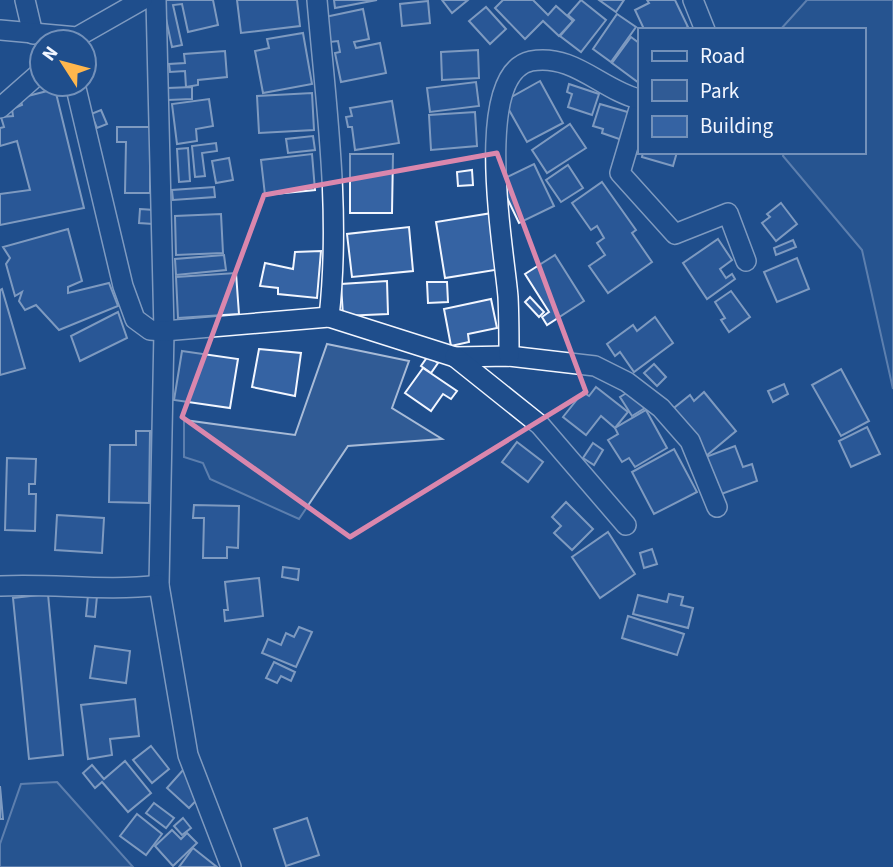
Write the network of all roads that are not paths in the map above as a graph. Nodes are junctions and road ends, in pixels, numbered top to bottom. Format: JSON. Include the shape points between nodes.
{"nodes":[{"id":1,"x":26,"y":0,"type":"edge"},
{"id":2,"x":142,"y":0,"type":"edge"},
{"id":3,"x":156,"y":0,"type":"edge"},
{"id":4,"x":317,"y":0,"type":"edge"},
{"id":5,"x":693,"y":0,"type":"edge"},
{"id":6,"x":32,"y":28,"type":"edge"},
{"id":7,"x":95,"y":28,"type":"edge"},
{"id":8,"x":704,"y":28,"type":"edge"},
{"id":9,"x":0,"y":30,"type":"edge"},
{"id":10,"x":28,"y":33,"type":"edge"},
{"id":11,"x":28,"y":83,"type":"edge"},
{"id":12,"x":78,"y":98,"type":"edge"},
{"id":13,"x":638,"y":99,"type":"edge"},
{"id":14,"x":0,"y":108,"type":"edge"},
{"id":15,"x":638,"y":112,"type":"edge"},
{"id":16,"x":746,"y":261,"type":"dead end"},
{"id":17,"x":329,"y":317,"type":"junction"},
{"id":18,"x":164,"y":331,"type":"junction"},
{"id":19,"x":509,"y":356,"type":"junction"},
{"id":20,"x":455,"y":358,"type":"junction"},
{"id":21,"x":717,"y":507,"type":"dead end"},
{"id":22,"x":626,"y":525,"type":"dead end"},
{"id":23,"x":159,"y":585,"type":"junction"},
{"id":24,"x":0,"y":586,"type":"edge"},
{"id":25,"x":231,"y":867,"type":"edge"}],
"edges":[{"from":1,"to":6,"type":"street"},
{"from":2,"to":7,"type":"street"},
{"from":3,"to":18,"type":"street"},
{"from":4,"to":17,"type":"street","via":[[327,78],[335,261]]},
{"from":5,"to":8,"type":"street"},
{"from":9,"to":10,"type":"street"},
{"from":11,"to":14,"type":"street"},
{"from":12,"to":18,"type":"street","via":[[135,319],[150,330]]},
{"from":13,"to":19,"type":"street","via":[[564,62],[530,61],[512,74],[501,100],[494,185],[508,297]]},
{"from":15,"to":16,"type":"street","via":[[620,173],[675,234],[728,213]]},
{"from":17,"to":18,"type":"street"},
{"from":17,"to":20,"type":"street"},
{"from":18,"to":23,"type":"street"},
{"from":19,"to":20,"type":"street"},
{"from":19,"to":21,"type":"street","via":[[595,366],[627,382],[661,408],[690,441]]},
{"from":20,"to":22,"type":"street","via":[[540,425]]},
{"from":23,"to":24,"type":"street","via":[[100,590],[53,584]]},
{"from":23,"to":25,"type":"street","via":[[188,754]]}]}
